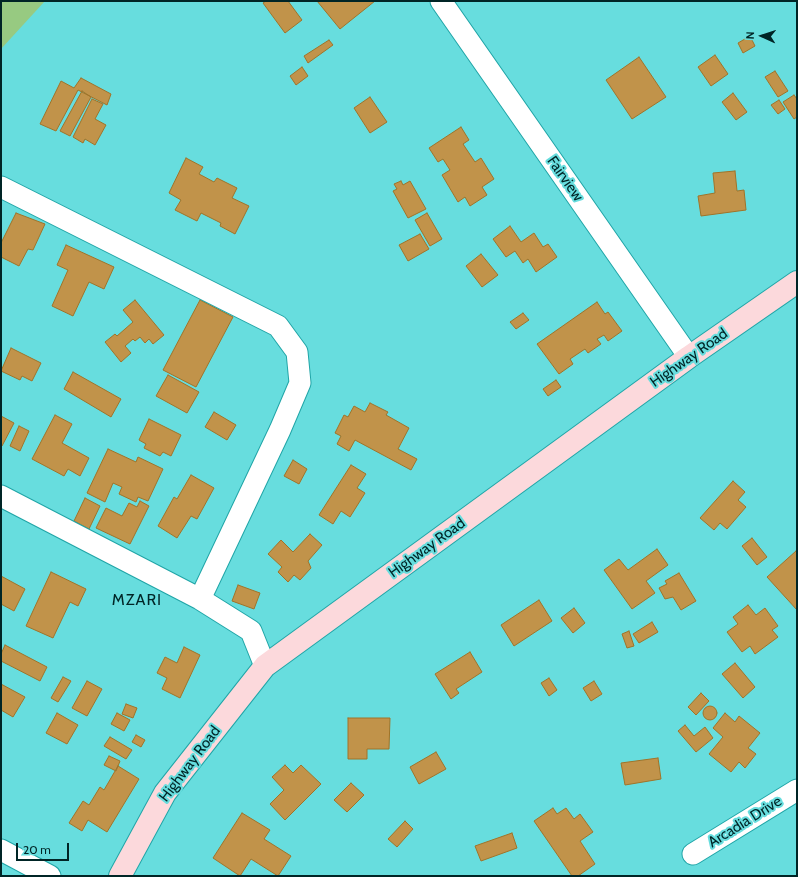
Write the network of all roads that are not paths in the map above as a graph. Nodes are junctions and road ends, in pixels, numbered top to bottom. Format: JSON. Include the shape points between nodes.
{"nodes":[{"id":1,"x":441,"y":1,"type":"edge"},
{"id":2,"x":1,"y":187,"type":"edge"},
{"id":3,"x":797,"y":282,"type":"edge"},
{"id":4,"x":689,"y":357,"type":"junction"},
{"id":5,"x":1,"y":496,"type":"edge"},
{"id":6,"x":200,"y":599,"type":"junction"},
{"id":7,"x":265,"y":666,"type":"junction"},
{"id":8,"x":797,"y":790,"type":"edge"},
{"id":9,"x":1,"y":850,"type":"edge"},
{"id":10,"x":693,"y":854,"type":"dead end"},
{"id":11,"x":50,"y":876,"type":"edge"},
{"id":12,"x":120,"y":876,"type":"edge"}],
"edges":[{"from":1,"to":4,"type":"street","name":"Fairview"},
{"from":2,"to":6,"type":"street","via":[[278,326],[297,352],[300,383]]},
{"from":3,"to":4,"type":"street","name":"Highway Road"},
{"from":4,"to":7,"type":"street","name":"Highway Road"},
{"from":5,"to":6,"type":"street"},
{"from":6,"to":7,"type":"street","via":[[251,631]]},
{"from":7,"to":12,"type":"street","name":"Highway Road","via":[[165,793]]},
{"from":8,"to":10,"type":"street","name":"Arcadia Drive"},
{"from":9,"to":11,"type":"street"}]}
